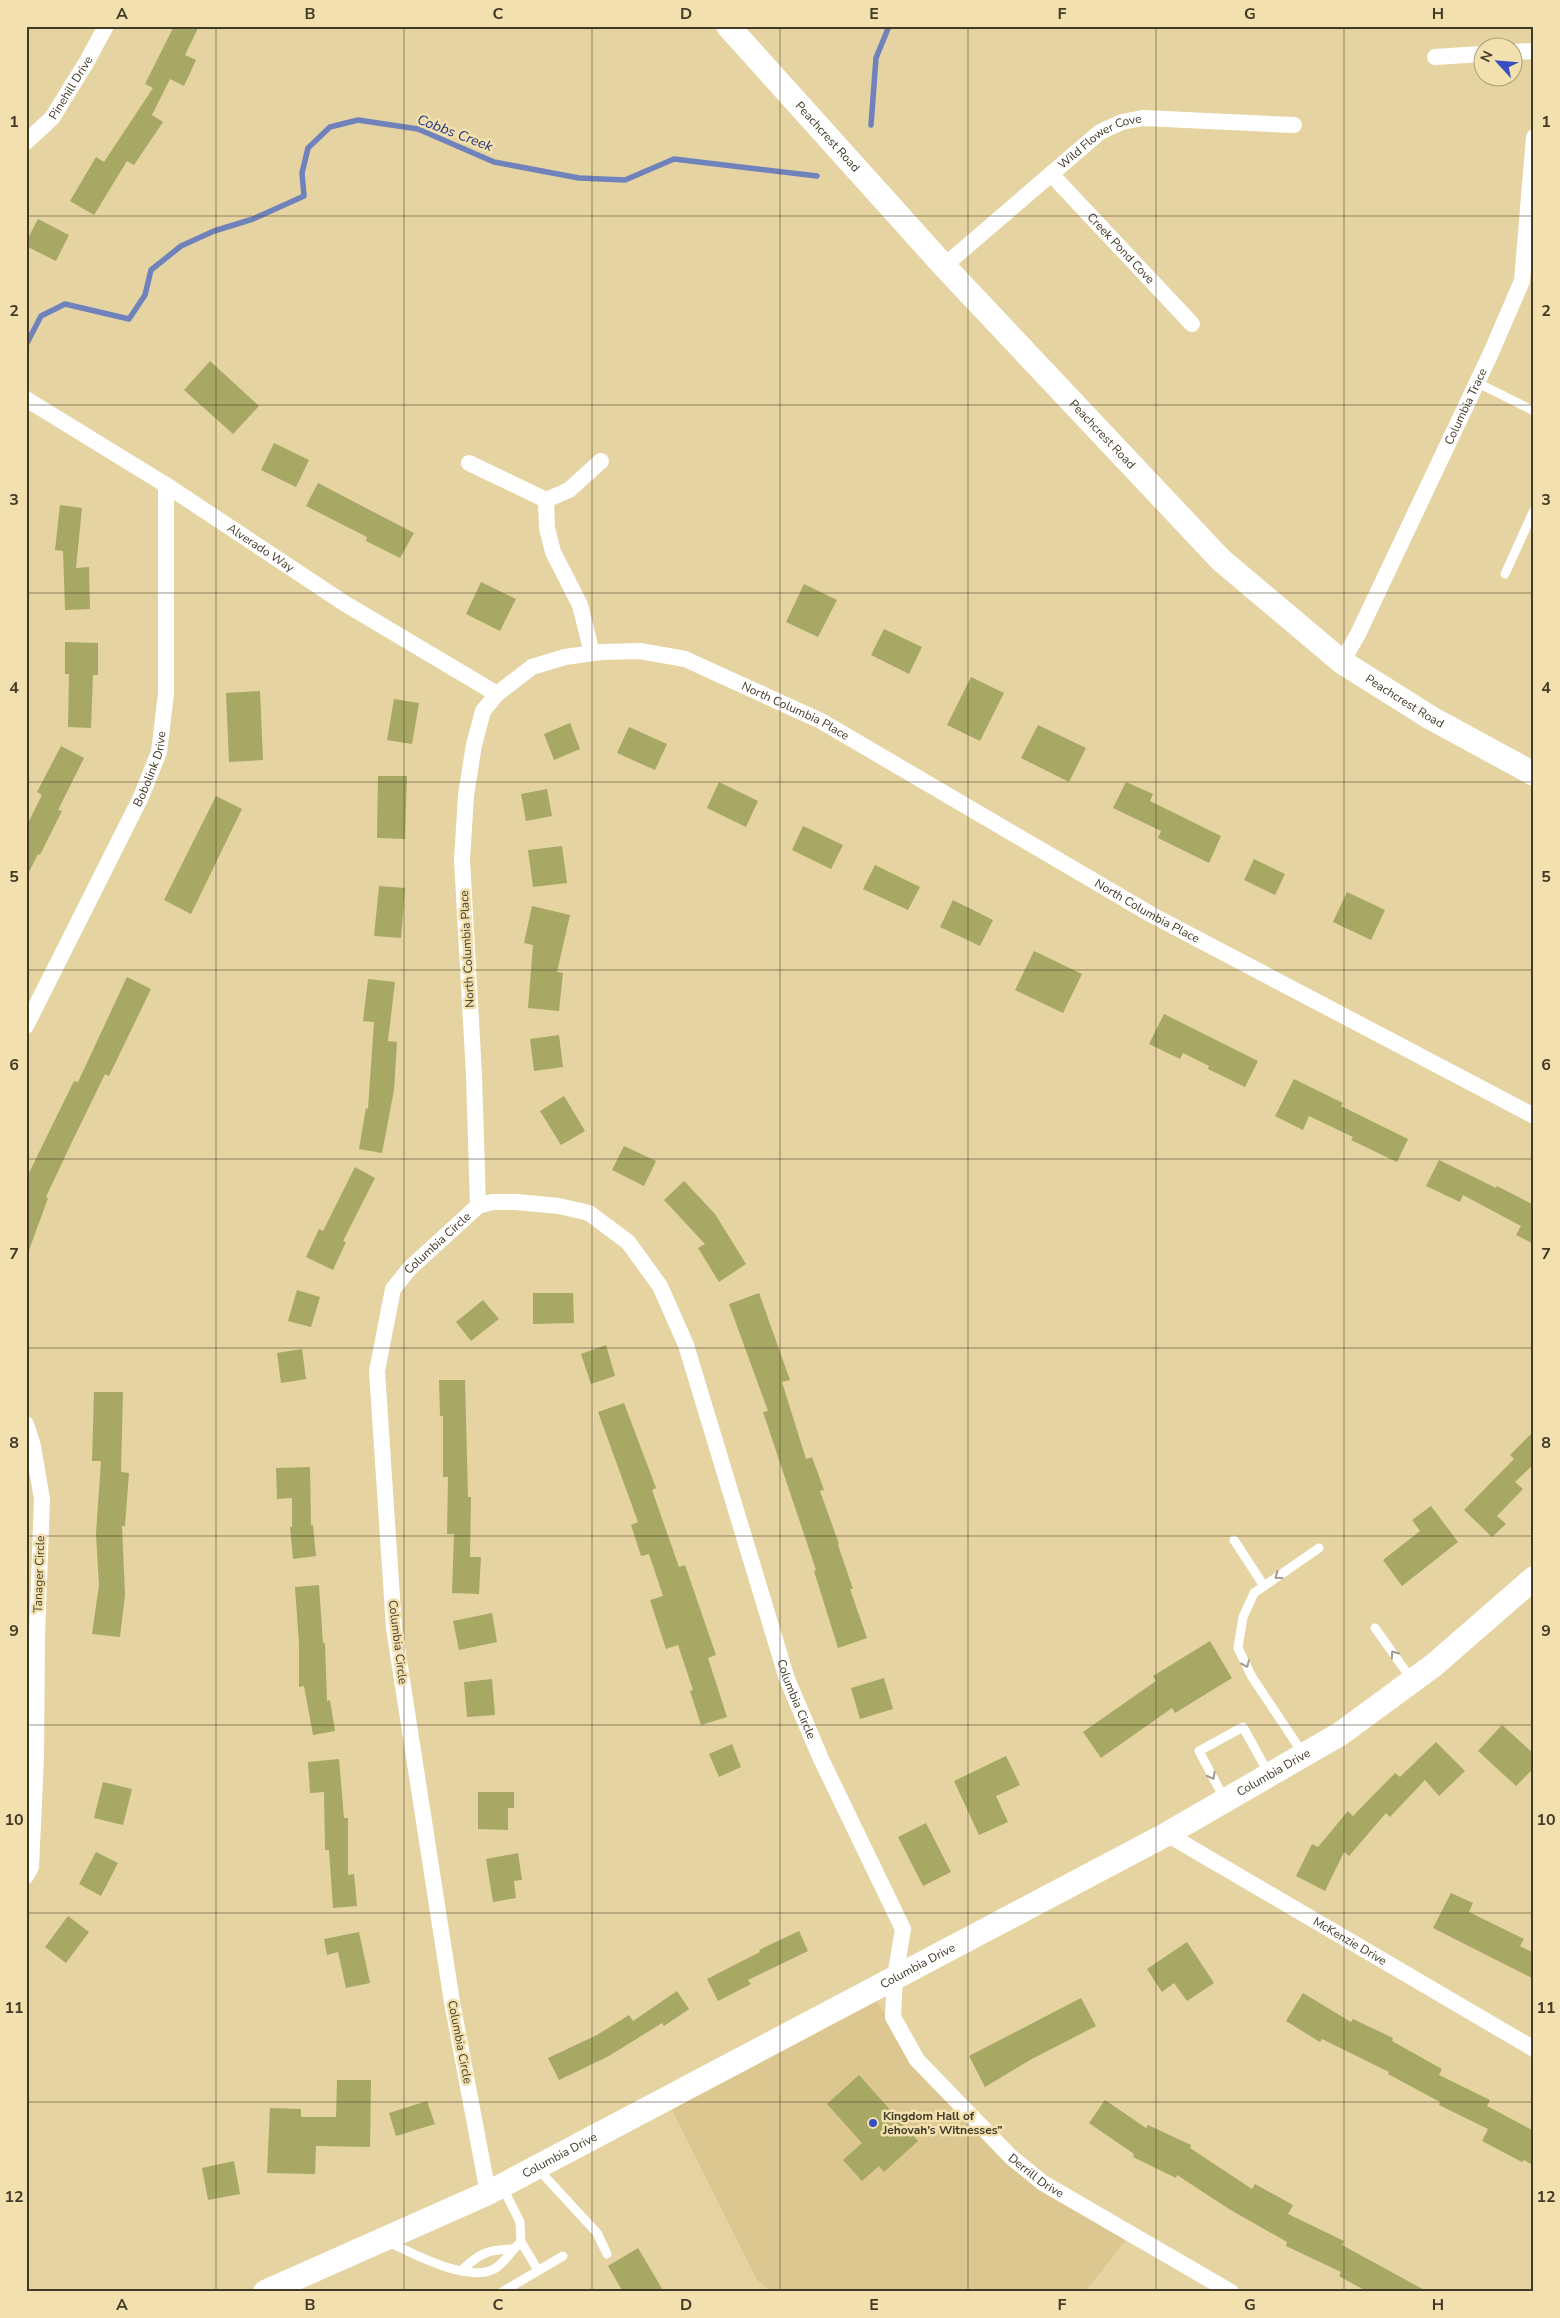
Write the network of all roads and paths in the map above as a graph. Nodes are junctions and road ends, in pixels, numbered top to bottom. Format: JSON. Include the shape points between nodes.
{"nodes":[{"id":1,"x":106,"y":26,"type":"edge"},
{"id":2,"x":728,"y":26,"type":"edge"},
{"id":3,"x":1472,"y":55,"type":"edge"},
{"id":4,"x":1435,"y":57,"type":"dead end"},
{"id":5,"x":1294,"y":124,"type":"dead end"},
{"id":6,"x":1534,"y":137,"type":"edge"},
{"id":7,"x":26,"y":142,"type":"edge"},
{"id":8,"x":1051,"y":174,"type":"junction"},
{"id":9,"x":944,"y":266,"type":"junction"},
{"id":10,"x":1192,"y":324,"type":"dead end"},
{"id":11,"x":1478,"y":382,"type":"junction"},
{"id":12,"x":26,"y":399,"type":"edge"},
{"id":13,"x":1534,"y":411,"type":"edge"},
{"id":14,"x":601,"y":461,"type":"dead end"},
{"id":15,"x":469,"y":463,"type":"dead end"},
{"id":16,"x":166,"y":486,"type":"junction"},
{"id":17,"x":546,"y":500,"type":"junction"},
{"id":18,"x":1534,"y":510,"type":"edge"},
{"id":19,"x":1505,"y":574,"type":"dead end"},
{"id":20,"x":592,"y":653,"type":"junction"},
{"id":21,"x":1342,"y":662,"type":"junction"},
{"id":22,"x":497,"y":694,"type":"junction"},
{"id":23,"x":1534,"y":774,"type":"edge"},
{"id":24,"x":26,"y":1026,"type":"edge"},
{"id":25,"x":1534,"y":1116,"type":"edge"},
{"id":26,"x":478,"y":1206,"type":"junction"},
{"id":27,"x":26,"y":1424,"type":"edge"},
{"id":28,"x":1234,"y":1540,"type":"dead end"},
{"id":29,"x":1319,"y":1548,"type":"dead end"},
{"id":30,"x":1534,"y":1578,"type":"edge"},
{"id":31,"x":1264,"y":1586,"type":"junction"},
{"id":32,"x":1375,"y":1628,"type":"dead end"},
{"id":33,"x":1412,"y":1680,"type":"junction"},
{"id":34,"x":1304,"y":1755,"type":"junction"},
{"id":35,"x":1269,"y":1775,"type":"junction"},
{"id":36,"x":1225,"y":1801,"type":"junction"},
{"id":37,"x":1168,"y":1834,"type":"junction"},
{"id":38,"x":26,"y":1876,"type":"edge"},
{"id":39,"x":895,"y":1977,"type":"junction"},
{"id":40,"x":1534,"y":2049,"type":"edge"},
{"id":41,"x":536,"y":2167,"type":"junction"},
{"id":42,"x":495,"y":2189,"type":"junction"},
{"id":43,"x":383,"y":2239,"type":"junction"},
{"id":44,"x":521,"y":2242,"type":"junction"},
{"id":45,"x":512,"y":2249,"type":"junction"},
{"id":46,"x":607,"y":2254,"type":"dead end"},
{"id":47,"x":563,"y":2256,"type":"dead end"},
{"id":48,"x":462,"y":2270,"type":"junction"},
{"id":49,"x":538,"y":2270,"type":"junction"},
{"id":50,"x":265,"y":2292,"type":"edge"},
{"id":51,"x":502,"y":2292,"type":"edge"},
{"id":52,"x":1231,"y":2292,"type":"edge"}],
"edges":[{"from":1,"to":7,"type":"street","name":"Pinehill Drive","via":[[52,118]]},
{"from":2,"to":9,"type":"main road","name":"Peachcrest Road"},
{"from":3,"to":4,"type":"street"},
{"from":5,"to":8,"type":"street","name":"Wild Flower Cove","via":[[1167,118],[1122,122],[1100,132]]},
{"from":6,"to":11,"type":"street","name":"Columbia Trace","via":[[1522,282]]},
{"from":8,"to":9,"type":"street","name":"Wild Flower Cove"},
{"from":8,"to":10,"type":"street","name":"Creek Pond Cove"},
{"from":9,"to":21,"type":"main road","name":"Peachcrest Road","via":[[1221,560]]},
{"from":11,"to":13,"type":"lane"},
{"from":11,"to":21,"type":"street","name":"Columbia Trace"},
{"from":12,"to":16,"type":"street","name":"Alverado Way"},
{"from":14,"to":17,"type":"street","via":[[568,490]]},
{"from":15,"to":17,"type":"street"},
{"from":16,"to":22,"type":"street","name":"Alverado Way","via":[[344,603]]},
{"from":16,"to":24,"type":"street","name":"Bobolink Drive","via":[[166,694],[159,752],[141,798]]},
{"from":17,"to":20,"type":"street","via":[[547,528],[553,552],[580,605]]},
{"from":18,"to":19,"type":"lane"},
{"from":20,"to":22,"type":"street","name":"North Columbia Place","via":[[532,667]]},
{"from":20,"to":25,"type":"street","name":"North Columbia Place","via":[[640,651],[685,659],[821,721],[1152,914]]},
{"from":21,"to":23,"type":"main road","name":"Peachcrest Road","via":[[1431,718]]},
{"from":22,"to":26,"type":"street","name":"North Columbia Place","via":[[483,711],[474,745],[466,795],[462,860]]},
{"from":26,"to":39,"type":"street","name":"Columbia Circle","via":[[492,1202],[516,1202],[589,1213],[628,1242],[660,1286],[686,1345],[787,1679],[821,1759],[903,1929]]},
{"from":26,"to":42,"type":"street","name":"Columbia Circle","via":[[410,1268],[392,1289],[377,1371],[394,1628],[452,2002]]},
{"from":27,"to":38,"type":"street","name":"Tanager Circle","via":[[42,1498],[36,1758],[31,1867]]},
{"from":28,"to":31,"type":"lane"},
{"from":29,"to":31,"type":"lane","one_way":true},
{"from":30,"to":33,"type":"main road","name":"Columbia Drive","via":[[1434,1665]]},
{"from":31,"to":34,"type":"lane","one_way":true,"via":[[1254,1593],[1243,1617],[1238,1648],[1252,1678]]},
{"from":33,"to":32,"type":"lane","one_way":true},
{"from":33,"to":34,"type":"main road","name":"Columbia Drive","via":[[1340,1734]]},
{"from":34,"to":35,"type":"main road","name":"Columbia Drive"},
{"from":35,"to":36,"type":"main road","name":"Columbia Drive"},
{"from":35,"to":36,"type":"lane","one_way":true,"via":[[1243,1727],[1199,1751]]},
{"from":36,"to":37,"type":"main road","name":"Columbia Drive"},
{"from":37,"to":39,"type":"main road","name":"Columbia Drive"},
{"from":37,"to":40,"type":"street","name":"McKenzie Drive"},
{"from":39,"to":41,"type":"main road","name":"Columbia Drive"},
{"from":39,"to":52,"type":"street","name":"Derrill Drive","via":[[893,2017],[917,2060],[1011,2157],[1043,2183]]},
{"from":41,"to":42,"type":"main road","name":"Columbia Drive"},
{"from":41,"to":46,"type":"lane","via":[[597,2233]]},
{"from":42,"to":43,"type":"main road","name":"Columbia Drive"},
{"from":42,"to":44,"type":"lane","via":[[520,2222]]},
{"from":43,"to":48,"type":"lane","via":[[437,2265]]},
{"from":43,"to":50,"type":"main road","name":"Columbia Drive"},
{"from":44,"to":45,"type":"lane"},
{"from":44,"to":49,"type":"lane"},
{"from":45,"to":48,"type":"lane","via":[[491,2250],[477,2256]]},
{"from":45,"to":48,"type":"lane","via":[[496,2268],[482,2274]]},
{"from":47,"to":49,"type":"lane"},
{"from":49,"to":51,"type":"lane"}]}
